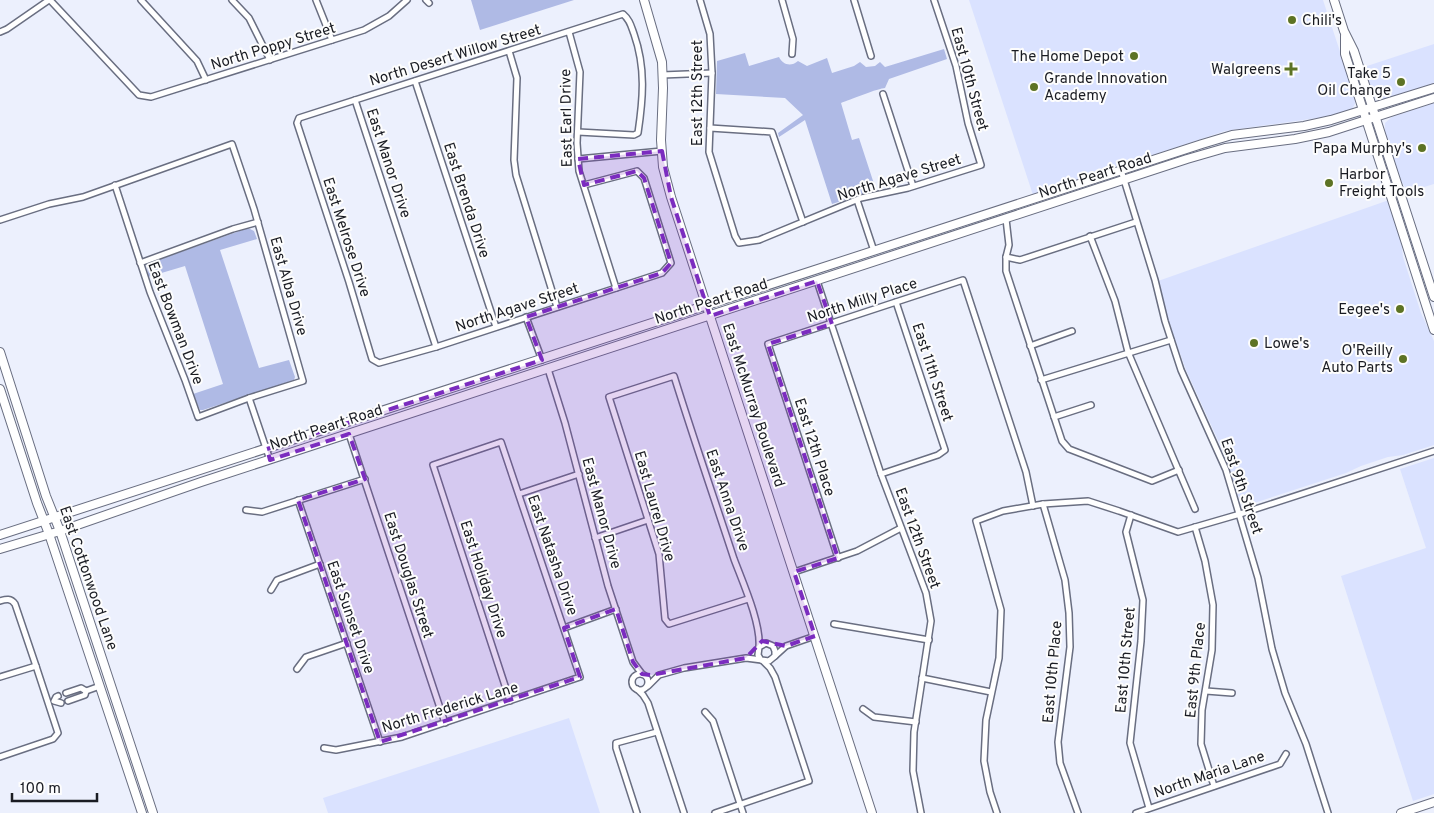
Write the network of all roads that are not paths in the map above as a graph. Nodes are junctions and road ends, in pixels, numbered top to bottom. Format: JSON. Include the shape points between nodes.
{"nodes":[{"id":1,"x":49,"y":0,"type":"edge"},
{"id":2,"x":142,"y":0,"type":"edge"},
{"id":3,"x":232,"y":0,"type":"edge"},
{"id":4,"x":316,"y":0,"type":"edge"},
{"id":5,"x":407,"y":0,"type":"edge"},
{"id":6,"x":644,"y":0,"type":"edge"},
{"id":7,"x":700,"y":0,"type":"edge"},
{"id":8,"x":782,"y":0,"type":"edge"},
{"id":9,"x":854,"y":0,"type":"edge"},
{"id":10,"x":934,"y":0,"type":"edge"},
{"id":11,"x":1334,"y":0,"type":"edge"},
{"id":12,"x":1344,"y":31,"type":"junction"},
{"id":13,"x":0,"y":32,"type":"edge"},
{"id":14,"x":569,"y":32,"type":"junction"},
{"id":15,"x":332,"y":40,"type":"junction"},
{"id":16,"x":509,"y":51,"type":"junction"},
{"id":17,"x":792,"y":54,"type":"dead end"},
{"id":18,"x":871,"y":56,"type":"dead end"},
{"id":19,"x":270,"y":60,"type":"junction"},
{"id":20,"x":712,"y":73,"type":"junction"},
{"id":21,"x":662,"y":76,"type":"junction"},
{"id":22,"x":206,"y":80,"type":"junction"},
{"id":23,"x":414,"y":81,"type":"junction"},
{"id":24,"x":1434,"y":88,"type":"edge"},
{"id":25,"x":883,"y":94,"type":"dead end"},
{"id":26,"x":1434,"y":98,"type":"edge"},
{"id":27,"x":355,"y":100,"type":"junction"},
{"id":28,"x":1373,"y":107,"type":"junction"},
{"id":29,"x":1364,"y":110,"type":"junction"},
{"id":30,"x":1376,"y":117,"type":"junction"},
{"id":31,"x":1367,"y":120,"type":"junction"},
{"id":32,"x":297,"y":122,"type":"joint"},
{"id":33,"x":710,"y":128,"type":"junction"},
{"id":34,"x":578,"y":132,"type":"junction"},
{"id":35,"x":662,"y":151,"type":"junction"},
{"id":36,"x":578,"y":159,"type":"junction"},
{"id":37,"x":981,"y":165,"type":"joint"},
{"id":38,"x":1121,"y":170,"type":"junction"},
{"id":39,"x":1124,"y":180,"type":"junction"},
{"id":40,"x":115,"y":185,"type":"junction"},
{"id":41,"x":584,"y":185,"type":"junction"},
{"id":42,"x":913,"y":186,"type":"junction"},
{"id":43,"x":858,"y":200,"type":"junction"},
{"id":44,"x":1006,"y":219,"type":"junction"},
{"id":45,"x":0,"y":220,"type":"edge"},
{"id":46,"x":258,"y":222,"type":"junction"},
{"id":47,"x":803,"y":222,"type":"junction"},
{"id":48,"x":1136,"y":222,"type":"junction"},
{"id":49,"x":1090,"y":236,"type":"junction"},
{"id":50,"x":739,"y":243,"type":"joint"},
{"id":51,"x":874,"y":251,"type":"junction"},
{"id":52,"x":1006,"y":258,"type":"junction"},
{"id":53,"x":140,"y":263,"type":"junction"},
{"id":54,"x":817,"y":281,"type":"junction"},
{"id":55,"x":616,"y":288,"type":"junction"},
{"id":56,"x":1434,"y":297,"type":"edge"},
{"id":57,"x":896,"y":302,"type":"junction"},
{"id":58,"x":707,"y":306,"type":"junction"},
{"id":59,"x":557,"y":307,"type":"junction"},
{"id":60,"x":710,"y":316,"type":"junction"},
{"id":61,"x":526,"y":317,"type":"junction"},
{"id":62,"x":832,"y":324,"type":"junction"},
{"id":63,"x":496,"y":327,"type":"junction"},
{"id":64,"x":1434,"y":327,"type":"edge"},
{"id":65,"x":1072,"y":331,"type":"dead end"},
{"id":66,"x":1171,"y":340,"type":"junction"},
{"id":67,"x":768,"y":344,"type":"joint"},
{"id":68,"x":1030,"y":346,"type":"junction"},
{"id":69,"x":436,"y":347,"type":"junction"},
{"id":70,"x":0,"y":352,"type":"edge"},
{"id":71,"x":1129,"y":354,"type":"junction"},
{"id":72,"x":372,"y":359,"type":"joint"},
{"id":73,"x":542,"y":360,"type":"junction"},
{"id":74,"x":548,"y":369,"type":"junction"},
{"id":75,"x":674,"y":376,"type":"joint"},
{"id":76,"x":1041,"y":380,"type":"junction"},
{"id":77,"x":0,"y":389,"type":"edge"},
{"id":78,"x":249,"y":398,"type":"junction"},
{"id":79,"x":1091,"y":404,"type":"dead end"},
{"id":80,"x":1054,"y":417,"type":"junction"},
{"id":81,"x":349,"y":434,"type":"junction"},
{"id":82,"x":501,"y":442,"type":"joint"},
{"id":83,"x":266,"y":449,"type":"junction"},
{"id":84,"x":1434,"y":451,"type":"edge"},
{"id":85,"x":270,"y":460,"type":"junction"},
{"id":86,"x":1179,"y":470,"type":"junction"},
{"id":87,"x":579,"y":474,"type":"junction"},
{"id":88,"x":881,"y":474,"type":"junction"},
{"id":89,"x":365,"y":479,"type":"junction"},
{"id":90,"x":519,"y":494,"type":"junction"},
{"id":91,"x":298,"y":500,"type":"junction"},
{"id":92,"x":1043,"y":504,"type":"junction"},
{"id":93,"x":1033,"y":506,"type":"junction"},
{"id":94,"x":1195,"y":509,"type":"dead end"},
{"id":95,"x":246,"y":510,"type":"dead end"},
{"id":96,"x":1240,"y":514,"type":"junction"},
{"id":97,"x":1131,"y":515,"type":"junction"},
{"id":98,"x":55,"y":517,"type":"junction"},
{"id":99,"x":648,"y":520,"type":"junction"},
{"id":100,"x":44,"y":521,"type":"junction"},
{"id":101,"x":1195,"y":527,"type":"junction"},
{"id":102,"x":901,"y":528,"type":"junction"},
{"id":103,"x":60,"y":531,"type":"junction"},
{"id":104,"x":49,"y":534,"type":"junction"},
{"id":105,"x":0,"y":535,"type":"edge"},
{"id":106,"x":595,"y":538,"type":"junction"},
{"id":107,"x":0,"y":549,"type":"edge"},
{"id":108,"x":838,"y":558,"type":"junction"},
{"id":109,"x":320,"y":564,"type":"junction"},
{"id":110,"x":794,"y":572,"type":"junction"},
{"id":111,"x":271,"y":590,"type":"dead end"},
{"id":112,"x":748,"y":598,"type":"junction"},
{"id":113,"x":0,"y":601,"type":"edge"},
{"id":114,"x":616,"y":609,"type":"junction"},
{"id":115,"x":834,"y":624,"type":"dead end"},
{"id":116,"x":564,"y":628,"type":"junction"},
{"id":117,"x":758,"y":631,"type":"junction"},
{"id":118,"x":815,"y":636,"type":"junction"},
{"id":119,"x":929,"y":640,"type":"junction"},
{"id":120,"x":347,"y":642,"type":"junction"},
{"id":121,"x":770,"y":644,"type":"junction"},
{"id":122,"x":786,"y":646,"type":"junction"},
{"id":123,"x":758,"y":648,"type":"junction"},
{"id":124,"x":774,"y":657,"type":"junction"},
{"id":125,"x":746,"y":658,"type":"junction"},
{"id":126,"x":762,"y":660,"type":"junction"},
{"id":127,"x":633,"y":662,"type":"junction"},
{"id":128,"x":36,"y":666,"type":"junction"},
{"id":129,"x":297,"y":669,"type":"dead end"},
{"id":130,"x":642,"y":674,"type":"junction"},
{"id":131,"x":659,"y":676,"type":"junction"},
{"id":132,"x":0,"y":677,"type":"edge"},
{"id":133,"x":580,"y":677,"type":"joint"},
{"id":134,"x":775,"y":677,"type":"junction"},
{"id":135,"x":922,"y":678,"type":"junction"},
{"id":136,"x":632,"y":679,"type":"junction"},
{"id":137,"x":100,"y":686,"type":"junction"},
{"id":138,"x":647,"y":686,"type":"junction"},
{"id":139,"x":637,"y":690,"type":"junction"},
{"id":140,"x":86,"y":691,"type":"junction"},
{"id":141,"x":1206,"y":691,"type":"junction"},
{"id":142,"x":991,"y":692,"type":"junction"},
{"id":143,"x":1232,"y":693,"type":"dead end"},
{"id":144,"x":58,"y":696,"type":"dead end"},
{"id":145,"x":510,"y":701,"type":"junction"},
{"id":146,"x":51,"y":702,"type":"junction"},
{"id":147,"x":61,"y":703,"type":"dead end"},
{"id":148,"x":648,"y":703,"type":"junction"},
{"id":149,"x":863,"y":709,"type":"dead end"},
{"id":150,"x":705,"y":712,"type":"dead end"},
{"id":151,"x":916,"y":722,"type":"junction"},
{"id":152,"x":445,"y":723,"type":"junction"},
{"id":153,"x":657,"y":732,"type":"junction"},
{"id":154,"x":380,"y":742,"type":"junction"},
{"id":155,"x":324,"y":748,"type":"dead end"},
{"id":156,"x":1286,"y":754,"type":"dead end"},
{"id":157,"x":0,"y":757,"type":"edge"},
{"id":158,"x":1214,"y":786,"type":"junction"},
{"id":159,"x":1434,"y":802,"type":"edge"},
{"id":160,"x":740,"y":804,"type":"junction"},
{"id":161,"x":1149,"y":808,"type":"junction"},
{"id":162,"x":142,"y":813,"type":"edge"},
{"id":163,"x":153,"y":813,"type":"edge"},
{"id":164,"x":637,"y":813,"type":"edge"},
{"id":165,"x":684,"y":813,"type":"edge"},
{"id":166,"x":715,"y":813,"type":"edge"},
{"id":167,"x":743,"y":813,"type":"edge"},
{"id":168,"x":872,"y":813,"type":"edge"},
{"id":169,"x":921,"y":813,"type":"edge"},
{"id":170,"x":997,"y":813,"type":"edge"},
{"id":171,"x":1078,"y":813,"type":"edge"},
{"id":172,"x":1136,"y":813,"type":"edge"},
{"id":173,"x":1328,"y":813,"type":"edge"},
{"id":174,"x":1400,"y":813,"type":"edge"}],
"edges":[{"from":1,"to":13,"type":"street"},
{"from":1,"to":22,"type":"street","name":"North Poppy Street","via":[[139,94],[151,97]]},
{"from":2,"to":22,"type":"street","via":[[197,61]]},
{"from":3,"to":19,"type":"street","via":[[249,18]]},
{"from":4,"to":15,"type":"street"},
{"from":5,"to":15,"type":"street","name":"North Poppy Street","via":[[389,16],[364,30]]},
{"from":6,"to":21,"type":"street","name":"East McMurray Boulevard","via":[[658,47]]},
{"from":7,"to":20,"type":"street","name":"East 12th Street","via":[[710,34]]},
{"from":8,"to":17,"type":"street","via":[[793,39]]},
{"from":9,"to":18,"type":"street"},
{"from":10,"to":37,"type":"street","name":"East 10th Street","via":[[956,66]]},
{"from":11,"to":12,"type":"street"},
{"from":12,"to":28,"type":"street"},
{"from":12,"to":29,"type":"street","via":[[1345,54]]},
{"from":14,"to":16,"type":"street","name":"North Desert Willow Street"},
{"from":14,"to":34,"type":"street","name":"East Earl Drive","via":[[580,72]]},
{"from":14,"to":34,"type":"street","name":"North Desert Willow Street","via":[[623,14],[629,20],[640,52],[643,87],[638,133]]},
{"from":15,"to":19,"type":"street","name":"North Poppy Street"},
{"from":16,"to":23,"type":"street","name":"North Desert Willow Street"},
{"from":16,"to":59,"type":"street","via":[[517,78],[516,175]]},
{"from":19,"to":22,"type":"street","name":"North Poppy Street"},
{"from":20,"to":21,"type":"street"},
{"from":20,"to":33,"type":"street","name":"East 12th Street"},
{"from":21,"to":35,"type":"street","name":"East McMurray Boulevard"},
{"from":23,"to":27,"type":"street","name":"North Desert Willow Street"},
{"from":23,"to":63,"type":"street","name":"East Brenda Drive"},
{"from":24,"to":28,"type":"street","name":"North Peart Road"},
{"from":25,"to":42,"type":"street"},
{"from":26,"to":30,"type":"street","name":"North Peart Road"},
{"from":27,"to":32,"type":"street","name":"North Desert Willow Street","via":[[299,118]]},
{"from":27,"to":69,"type":"street","name":"East Manor Drive"},
{"from":28,"to":29,"type":"street","name":"North Peart Road"},
{"from":28,"to":30,"type":"street"},
{"from":29,"to":31,"type":"street"},
{"from":29,"to":38,"type":"street","name":"North Peart Road","via":[[1304,126],[1232,135]]},
{"from":30,"to":31,"type":"street","name":"North Peart Road"},
{"from":30,"to":56,"type":"street"},
{"from":31,"to":39,"type":"street","name":"North Peart Road","via":[[1295,139],[1225,148]]},
{"from":31,"to":64,"type":"street"},
{"from":32,"to":72,"type":"street","name":"East Melrose Drive"},
{"from":33,"to":47,"type":"street","via":[[772,132]]},
{"from":33,"to":50,"type":"street","name":"East 12th Street","via":[[709,152],[734,236]]},
{"from":34,"to":36,"type":"street","name":"East Earl Drive"},
{"from":35,"to":36,"type":"street"},
{"from":35,"to":58,"type":"street","name":"East McMurray Boulevard","via":[[671,197]]},
{"from":36,"to":41,"type":"street","name":"East Earl Drive"},
{"from":37,"to":42,"type":"street","name":"North Agave Street"},
{"from":38,"to":39,"type":"street","name":"East 9th Street"},
{"from":38,"to":51,"type":"street","name":"North Peart Road"},
{"from":39,"to":44,"type":"street","name":"North Peart Road"},
{"from":39,"to":48,"type":"street","name":"East 9th Street"},
{"from":40,"to":45,"type":"street"},
{"from":40,"to":46,"type":"street","name":"East Alba Drive","via":[[232,144]]},
{"from":40,"to":53,"type":"street","name":"East Bowman Drive"},
{"from":41,"to":55,"type":"street","name":"East Earl Drive"},
{"from":41,"to":55,"type":"street","name":"North Agave Street","via":[[637,171],[644,178],[671,263],[662,273]]},
{"from":42,"to":43,"type":"street","name":"North Agave Street"},
{"from":43,"to":47,"type":"street","name":"North Agave Street"},
{"from":43,"to":51,"type":"street"},
{"from":44,"to":52,"type":"street","via":[[1009,245]]},
{"from":44,"to":54,"type":"street","name":"North Peart Road"},
{"from":46,"to":53,"type":"street"},
{"from":46,"to":78,"type":"street","name":"East Alba Drive","via":[[303,382]]},
{"from":47,"to":50,"type":"street","name":"North Agave Street","via":[[759,240]]},
{"from":48,"to":49,"type":"street"},
{"from":48,"to":66,"type":"street","name":"East 9th Street"},
{"from":49,"to":52,"type":"street","via":[[1020,260]]},
{"from":49,"to":71,"type":"street","via":[[1115,301]]},
{"from":51,"to":58,"type":"street","name":"North Peart Road"},
{"from":52,"to":68,"type":"street","via":[[1006,271]]},
{"from":53,"to":78,"type":"street","name":"East Bowman Drive","via":[[198,417]]},
{"from":54,"to":60,"type":"street","name":"North Peart Road"},
{"from":54,"to":62,"type":"street","name":"East 12th Street"},
{"from":55,"to":59,"type":"street","name":"North Agave Street"},
{"from":57,"to":62,"type":"street","name":"North Milly Place"},
{"from":57,"to":88,"type":"street","name":"East 11th Street","via":[[945,450]]},
{"from":57,"to":93,"type":"street","name":"North Milly Place","via":[[963,280],[1026,472]]},
{"from":58,"to":60,"type":"street","name":"East McMurray Boulevard"},
{"from":58,"to":73,"type":"street","name":"North Peart Road"},
{"from":59,"to":61,"type":"street","name":"North Agave Street"},
{"from":60,"to":74,"type":"street","name":"North Peart Road"},
{"from":60,"to":110,"type":"street","name":"East McMurray Boulevard"},
{"from":61,"to":63,"type":"street","name":"North Agave Street"},
{"from":61,"to":73,"type":"street"},
{"from":62,"to":67,"type":"street","name":"North Milly Place"},
{"from":62,"to":88,"type":"street","name":"East 12th Street"},
{"from":63,"to":69,"type":"street","name":"North Agave Street"},
{"from":65,"to":68,"type":"street"},
{"from":66,"to":71,"type":"street"},
{"from":66,"to":96,"type":"street","name":"East 9th Street","via":[[1226,470]]},
{"from":67,"to":108,"type":"street","name":"East 12th Place"},
{"from":68,"to":76,"type":"street"},
{"from":69,"to":72,"type":"street","name":"North Agave Street","via":[[379,363]]},
{"from":70,"to":98,"type":"street","name":"East Cottonwood Lane"},
{"from":71,"to":76,"type":"street"},
{"from":71,"to":86,"type":"street"},
{"from":73,"to":83,"type":"street","name":"North Peart Road"},
{"from":74,"to":81,"type":"street","name":"North Peart Road"},
{"from":74,"to":87,"type":"street","name":"East Manor Drive"},
{"from":75,"to":99,"type":"street","name":"East Laurel Drive","via":[[609,397]]},
{"from":75,"to":112,"type":"street","name":"East Anna Drive"},
{"from":76,"to":80,"type":"street"},
{"from":77,"to":100,"type":"street","name":"East Cottonwood Lane"},
{"from":78,"to":83,"type":"street"},
{"from":79,"to":80,"type":"street"},
{"from":80,"to":86,"type":"street","via":[[1062,441],[1069,449],[1152,481]]},
{"from":81,"to":85,"type":"street","name":"North Peart Road"},
{"from":81,"to":89,"type":"street","name":"East Douglas Street"},
{"from":82,"to":90,"type":"street","name":"East Natasha Drive"},
{"from":82,"to":145,"type":"street","name":"East Holiday Drive","via":[[433,465]]},
{"from":83,"to":85,"type":"street"},
{"from":83,"to":98,"type":"street","name":"North Peart Road"},
{"from":84,"to":96,"type":"street"},
{"from":85,"to":103,"type":"street","name":"North Peart Road"},
{"from":86,"to":94,"type":"street"},
{"from":87,"to":90,"type":"street"},
{"from":87,"to":106,"type":"street","name":"East Manor Drive"},
{"from":88,"to":102,"type":"street","name":"East 12th Street"},
{"from":89,"to":91,"type":"street"},
{"from":89,"to":152,"type":"street","name":"East Douglas Street"},
{"from":90,"to":116,"type":"street","name":"East Natasha Drive"},
{"from":91,"to":95,"type":"street","via":[[262,512]]},
{"from":91,"to":109,"type":"street","name":"East Sunset Drive"},
{"from":92,"to":93,"type":"street"},
{"from":92,"to":97,"type":"street","via":[[1088,501]]},
{"from":92,"to":171,"type":"street","name":"East 10th Place","via":[[1065,580],[1069,613],[1070,647],[1058,742],[1060,763]]},
{"from":93,"to":142,"type":"street","via":[[1003,511],[976,521],[1001,610],[999,658]]},
{"from":96,"to":101,"type":"street"},
{"from":96,"to":173,"type":"street","name":"East 9th Street","via":[[1258,578],[1272,649]]},
{"from":97,"to":101,"type":"street","via":[[1178,532]]},
{"from":97,"to":161,"type":"street","name":"East 10th Street","via":[[1126,532],[1143,600],[1130,743]]},
{"from":98,"to":100,"type":"street","name":"North Peart Road"},
{"from":98,"to":103,"type":"street","name":"East Cottonwood Lane"},
{"from":99,"to":106,"type":"street"},
{"from":99,"to":112,"type":"street","name":"East Laurel Drive","via":[[659,554],[668,624]]},
{"from":100,"to":104,"type":"street","name":"East Cottonwood Lane"},
{"from":100,"to":105,"type":"street","name":"North Peart Road"},
{"from":101,"to":141,"type":"street","name":"East 9th Place","via":[[1213,604],[1212,650]]},
{"from":102,"to":108,"type":"street"},
{"from":102,"to":119,"type":"street","name":"East 12th Street","via":[[926,593],[931,621]]},
{"from":103,"to":104,"type":"street","name":"North Peart Road"},
{"from":103,"to":163,"type":"street","name":"East Cottonwood Lane"},
{"from":104,"to":107,"type":"street","name":"North Peart Road"},
{"from":104,"to":137,"type":"street","name":"East Cottonwood Lane"},
{"from":106,"to":114,"type":"street","name":"East Manor Drive"},
{"from":108,"to":110,"type":"street"},
{"from":109,"to":111,"type":"street","via":[[277,580]]},
{"from":109,"to":120,"type":"street","name":"East Sunset Drive"},
{"from":110,"to":118,"type":"street","name":"East McMurray Boulevard"},
{"from":112,"to":117,"type":"street","name":"East Anna Drive"},
{"from":113,"to":128,"type":"street","via":[[13,600]]},
{"from":114,"to":116,"type":"street"},
{"from":114,"to":127,"type":"street","name":"East Manor Drive"},
{"from":115,"to":119,"type":"street"},
{"from":116,"to":133,"type":"street","name":"East Natasha Drive"},
{"from":117,"to":121,"type":"street","name":"East Anna Drive"},
{"from":117,"to":123,"type":"street","name":"East Anna Drive"},
{"from":118,"to":122,"type":"street"},
{"from":118,"to":168,"type":"street","name":"East McMurray Boulevard"},
{"from":119,"to":135,"type":"street","name":"East 12th Street"},
{"from":120,"to":129,"type":"street","via":[[306,656]]},
{"from":120,"to":154,"type":"street","name":"East Sunset Drive"},
{"from":121,"to":122,"type":"street"},
{"from":121,"to":123,"type":"street"},
{"from":121,"to":124,"type":"street","via":[[775,648]]},
{"from":122,"to":124,"type":"street"},
{"from":123,"to":125,"type":"street"},
{"from":123,"to":126,"type":"street"},
{"from":124,"to":126,"type":"street","via":[[769,661]]},
{"from":124,"to":134,"type":"street"},
{"from":125,"to":126,"type":"street"},
{"from":125,"to":131,"type":"street","via":[[684,668]]},
{"from":126,"to":134,"type":"street"},
{"from":127,"to":130,"type":"street","name":"East Manor Drive"},
{"from":127,"to":136,"type":"street","name":"East Manor Drive"},
{"from":128,"to":132,"type":"street"},
{"from":128,"to":146,"type":"street"},
{"from":130,"to":131,"type":"street"},
{"from":130,"to":136,"type":"street"},
{"from":130,"to":138,"type":"street","via":[[648,680]]},
{"from":131,"to":138,"type":"street"},
{"from":133,"to":145,"type":"street","name":"North Frederick Lane"},
{"from":134,"to":160,"type":"street","via":[[809,781]]},
{"from":135,"to":142,"type":"street"},
{"from":135,"to":151,"type":"street","name":"East 12th Street"},
{"from":136,"to":139,"type":"street"},
{"from":137,"to":140,"type":"street"},
{"from":137,"to":162,"type":"street","name":"East Cottonwood Lane"},
{"from":138,"to":139,"type":"street"},
{"from":138,"to":148,"type":"street"},
{"from":139,"to":148,"type":"street"},
{"from":140,"to":140,"type":"street","via":[[85,695],[70,700],[67,692],[81,688]]},
{"from":141,"to":143,"type":"street"},
{"from":141,"to":158,"type":"street","name":"East 9th Place","via":[[1201,744]]},
{"from":142,"to":170,"type":"street","via":[[984,761]]},
{"from":144,"to":146,"type":"street"},
{"from":145,"to":152,"type":"street","name":"North Frederick Lane"},
{"from":146,"to":147,"type":"street"},
{"from":146,"to":157,"type":"street","via":[[56,737]]},
{"from":148,"to":153,"type":"street"},
{"from":149,"to":151,"type":"street","via":[[874,717]]},
{"from":150,"to":160,"type":"street","via":[[713,721]]},
{"from":151,"to":169,"type":"street","name":"East 12th Street","via":[[913,771]]},
{"from":152,"to":154,"type":"street","name":"North Frederick Lane"},
{"from":153,"to":164,"type":"street","via":[[616,744]]},
{"from":153,"to":165,"type":"street"},
{"from":154,"to":155,"type":"street","name":"North Frederick Lane","via":[[336,750]]},
{"from":156,"to":158,"type":"street","name":"North Maria Lane","via":[[1280,764]]},
{"from":158,"to":161,"type":"street","name":"North Maria Lane"},
{"from":159,"to":174,"type":"street"},
{"from":160,"to":166,"type":"street"},
{"from":160,"to":167,"type":"street"},
{"from":161,"to":172,"type":"street","name":"North Maria Lane"}]}
